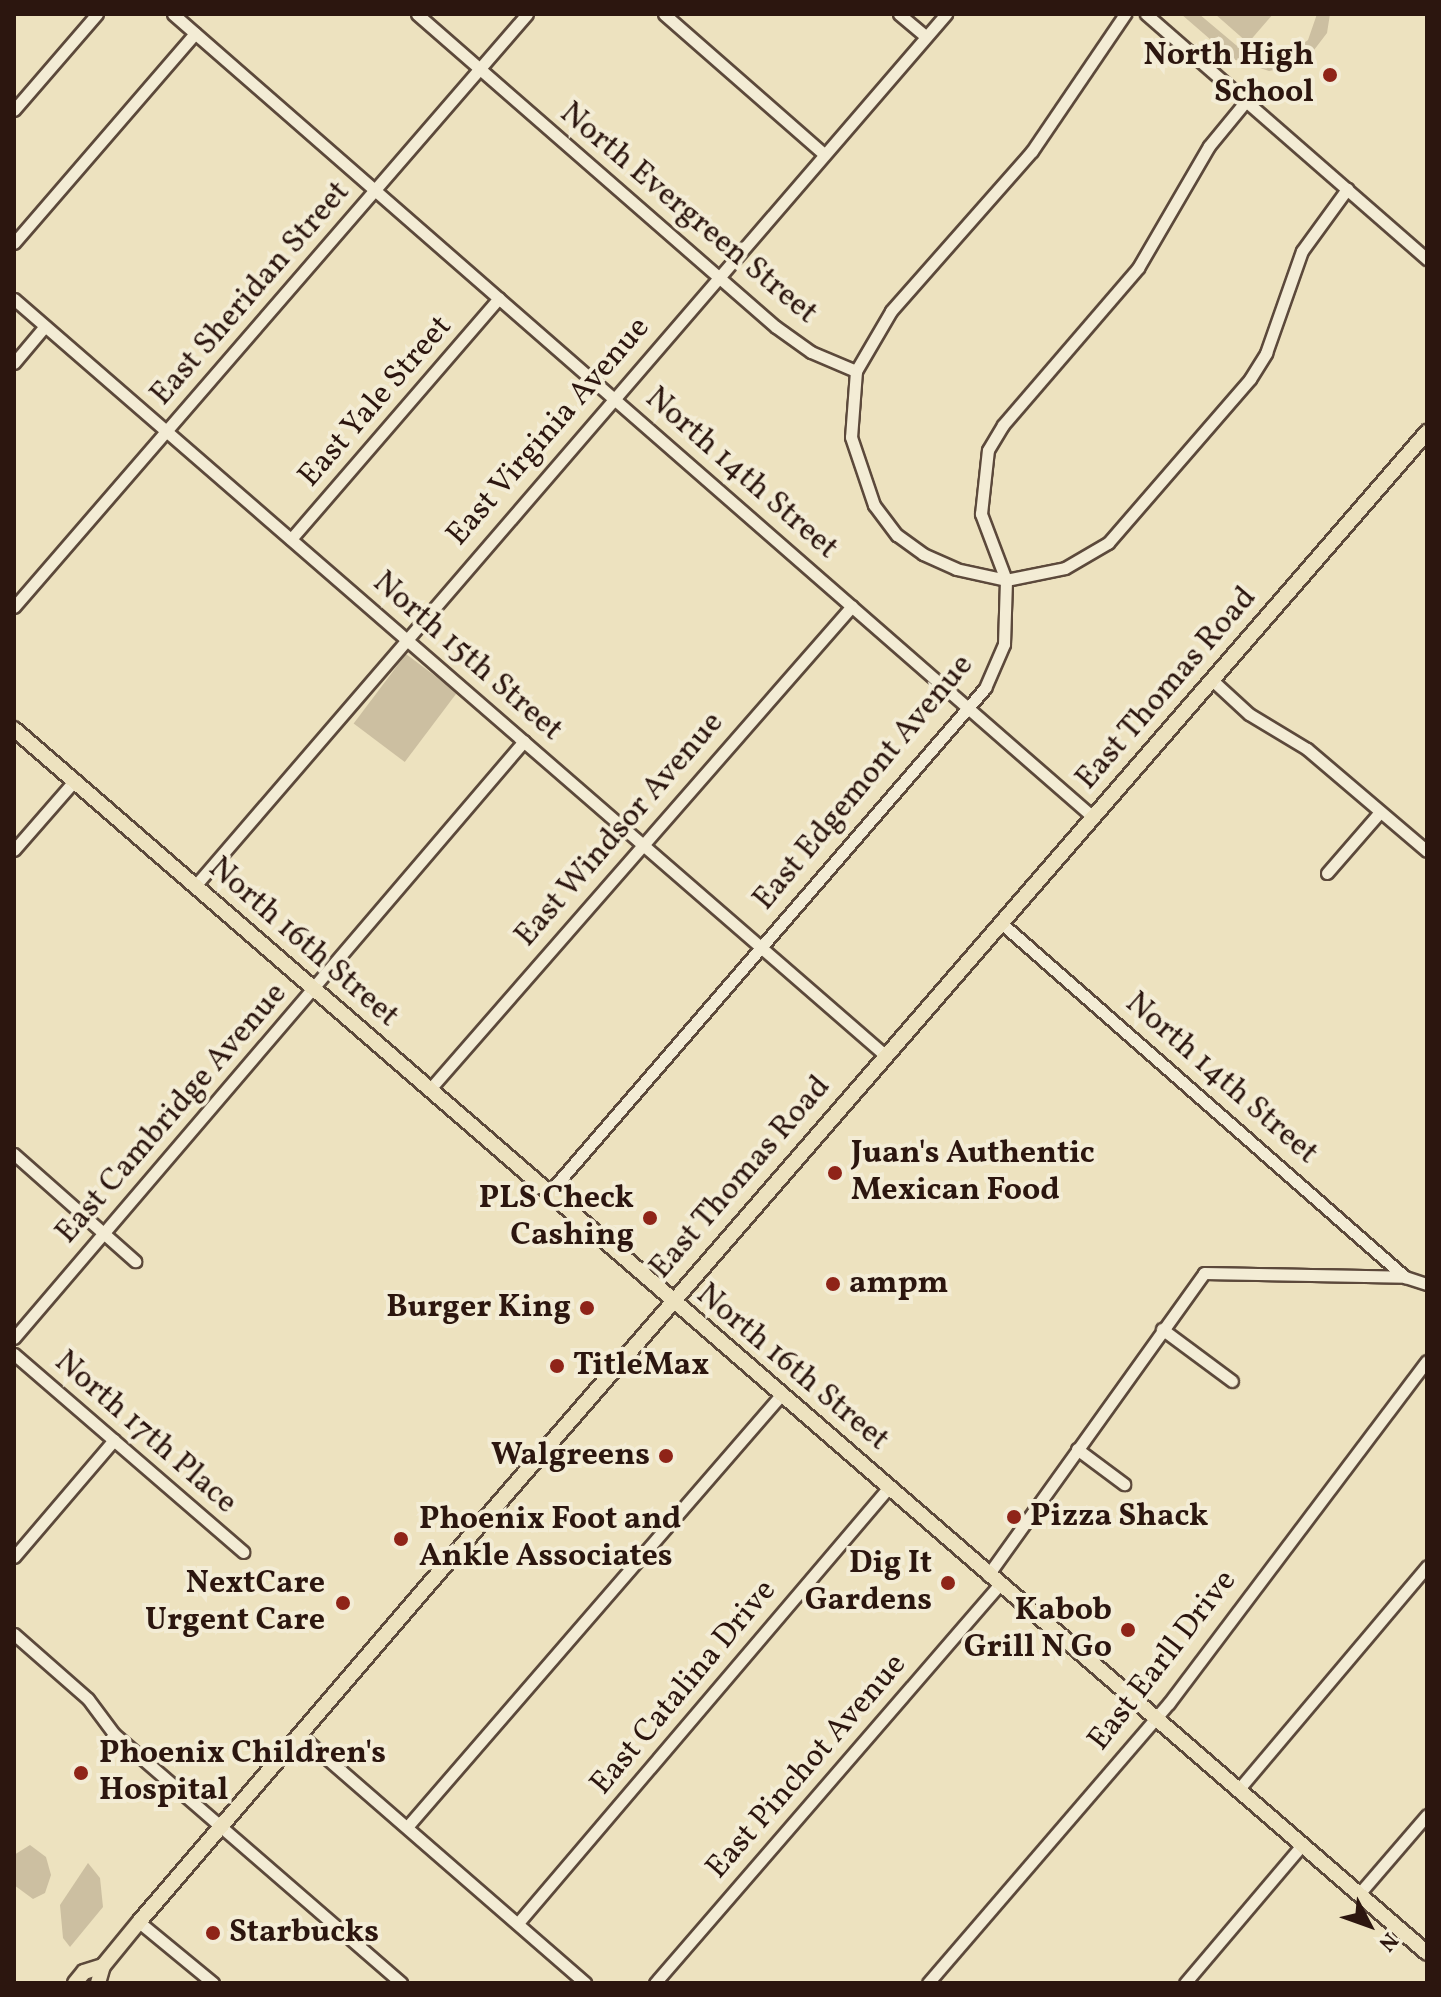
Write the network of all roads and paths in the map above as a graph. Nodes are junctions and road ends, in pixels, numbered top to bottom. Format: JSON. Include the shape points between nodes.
{"nodes":[{"id":1,"x":97,"y":14,"type":"edge"},
{"id":2,"x":173,"y":14,"type":"edge"},
{"id":3,"x":417,"y":14,"type":"edge"},
{"id":4,"x":527,"y":14,"type":"edge"},
{"id":5,"x":664,"y":14,"type":"edge"},
{"id":6,"x":899,"y":14,"type":"edge"},
{"id":7,"x":946,"y":14,"type":"edge"},
{"id":8,"x":1125,"y":14,"type":"edge"},
{"id":9,"x":1146,"y":14,"type":"edge"},
{"id":10,"x":195,"y":33,"type":"junction"},
{"id":11,"x":926,"y":37,"type":"junction"},
{"id":12,"x":479,"y":69,"type":"junction"},
{"id":13,"x":1246,"y":101,"type":"junction"},
{"id":14,"x":14,"y":110,"type":"edge"},
{"id":15,"x":824,"y":154,"type":"junction"},
{"id":16,"x":1347,"y":189,"type":"junction"},
{"id":17,"x":375,"y":190,"type":"junction"},
{"id":18,"x":14,"y":243,"type":"edge"},
{"id":19,"x":1427,"y":259,"type":"edge"},
{"id":20,"x":718,"y":276,"type":"junction"},
{"id":21,"x":499,"y":298,"type":"junction"},
{"id":22,"x":14,"y":299,"type":"edge"},
{"id":23,"x":45,"y":326,"type":"junction"},
{"id":24,"x":14,"y":363,"type":"edge"},
{"id":25,"x":856,"y":371,"type":"junction"},
{"id":26,"x":613,"y":398,"type":"junction"},
{"id":27,"x":167,"y":431,"type":"junction"},
{"id":28,"x":1427,"y":432,"type":"edge"},
{"id":29,"x":291,"y":539,"type":"junction"},
{"id":30,"x":1006,"y":580,"type":"junction"},
{"id":31,"x":852,"y":606,"type":"junction"},
{"id":32,"x":14,"y":607,"type":"edge"},
{"id":33,"x":406,"y":639,"type":"junction"},
{"id":34,"x":1212,"y":680,"type":"junction"},
{"id":35,"x":969,"y":708,"type":"junction"},
{"id":36,"x":14,"y":729,"type":"edge"},
{"id":37,"x":524,"y":741,"type":"junction"},
{"id":38,"x":75,"y":780,"type":"junction"},
{"id":39,"x":1380,"y":812,"type":"junction"},
{"id":40,"x":1093,"y":817,"type":"junction"},
{"id":41,"x":642,"y":843,"type":"junction"},
{"id":42,"x":14,"y":850,"type":"edge"},
{"id":43,"x":1427,"y":851,"type":"edge"},
{"id":44,"x":1327,"y":873,"type":"dead end"},
{"id":45,"x":195,"y":886,"type":"junction"},
{"id":46,"x":1000,"y":922,"type":"junction"},
{"id":47,"x":761,"y":946,"type":"junction"},
{"id":48,"x":312,"y":989,"type":"junction"},
{"id":49,"x":885,"y":1055,"type":"junction"},
{"id":50,"x":430,"y":1089,"type":"junction"},
{"id":51,"x":14,"y":1154,"type":"edge"},
{"id":52,"x":548,"y":1194,"type":"junction"},
{"id":53,"x":103,"y":1233,"type":"junction"},
{"id":54,"x":135,"y":1261,"type":"dead end"},
{"id":55,"x":1405,"y":1277,"type":"junction"},
{"id":56,"x":1427,"y":1284,"type":"edge"},
{"id":57,"x":671,"y":1302,"type":"junction"},
{"id":58,"x":1162,"y":1329,"type":"junction"},
{"id":59,"x":14,"y":1338,"type":"edge"},
{"id":60,"x":14,"y":1354,"type":"edge"},
{"id":61,"x":1427,"y":1361,"type":"edge"},
{"id":62,"x":1232,"y":1381,"type":"dead end"},
{"id":63,"x":781,"y":1395,"type":"junction"},
{"id":64,"x":114,"y":1440,"type":"junction"},
{"id":65,"x":1077,"y":1449,"type":"junction"},
{"id":66,"x":1124,"y":1484,"type":"dead end"},
{"id":67,"x":889,"y":1487,"type":"junction"},
{"id":68,"x":243,"y":1552,"type":"dead end"},
{"id":69,"x":14,"y":1557,"type":"edge"},
{"id":70,"x":1427,"y":1566,"type":"edge"},
{"id":71,"x":993,"y":1580,"type":"junction"},
{"id":72,"x":14,"y":1634,"type":"edge"},
{"id":73,"x":1156,"y":1718,"type":"junction"},
{"id":74,"x":300,"y":1735,"type":"junction"},
{"id":75,"x":1238,"y":1790,"type":"junction"},
{"id":76,"x":1427,"y":1815,"type":"edge"},
{"id":77,"x":407,"y":1827,"type":"junction"},
{"id":78,"x":220,"y":1828,"type":"junction"},
{"id":79,"x":1302,"y":1845,"type":"junction"},
{"id":80,"x":1359,"y":1894,"type":"junction"},
{"id":81,"x":139,"y":1922,"type":"junction"},
{"id":82,"x":518,"y":1923,"type":"junction"},
{"id":83,"x":1427,"y":1953,"type":"edge"},
{"id":84,"x":103,"y":1966,"type":"junction"},
{"id":85,"x":75,"y":1983,"type":"edge"},
{"id":86,"x":98,"y":1983,"type":"edge"},
{"id":87,"x":213,"y":1983,"type":"edge"},
{"id":88,"x":401,"y":1983,"type":"edge"},
{"id":89,"x":585,"y":1983,"type":"edge"},
{"id":90,"x":655,"y":1983,"type":"edge"},
{"id":91,"x":928,"y":1983,"type":"edge"},
{"id":92,"x":1185,"y":1983,"type":"edge"}],
"edges":[{"from":1,"to":14,"type":"street"},
{"from":2,"to":10,"type":"street","name":"North 14th Street"},
{"from":3,"to":12,"type":"street","name":"North Evergreen Street"},
{"from":4,"to":12,"type":"street","name":"East Sheridan Street"},
{"from":5,"to":15,"type":"street"},
{"from":6,"to":11,"type":"street"},
{"from":7,"to":11,"type":"street","name":"East Virginia Avenue"},
{"from":8,"to":25,"type":"street","via":[[1032,151],[891,311]]},
{"from":9,"to":13,"type":"street"},
{"from":10,"to":17,"type":"street","name":"North 14th Street"},
{"from":10,"to":18,"type":"street"},
{"from":11,"to":15,"type":"street","name":"East Virginia Avenue"},
{"from":12,"to":17,"type":"street","name":"East Sheridan Street"},
{"from":12,"to":20,"type":"street","name":"North Evergreen Street"},
{"from":13,"to":16,"type":"street"},
{"from":13,"to":30,"type":"street","via":[[1209,146],[1138,268],[1022,402],[988,450],[981,514]]},
{"from":15,"to":20,"type":"street","name":"East Virginia Avenue"},
{"from":16,"to":19,"type":"street"},
{"from":16,"to":30,"type":"street","via":[[1302,251],[1259,366],[1120,531],[1065,568]]},
{"from":17,"to":21,"type":"street","name":"North 14th Street"},
{"from":17,"to":27,"type":"street","name":"East Sheridan Street"},
{"from":20,"to":25,"type":"street","name":"North Evergreen Street","via":[[793,340]]},
{"from":20,"to":26,"type":"street","name":"East Virginia Avenue"},
{"from":21,"to":26,"type":"street","name":"North 14th Street"},
{"from":21,"to":29,"type":"street","name":"East Yale Street"},
{"from":22,"to":23,"type":"street","name":"North 15th Street"},
{"from":23,"to":24,"type":"street"},
{"from":23,"to":27,"type":"street","name":"North 15th Street"},
{"from":25,"to":30,"type":"street","via":[[851,437],[874,505],[897,535],[923,554],[956,569]]},
{"from":26,"to":31,"type":"street","name":"North 14th Street"},
{"from":26,"to":33,"type":"street","name":"East Virginia Avenue"},
{"from":27,"to":29,"type":"street","name":"North 15th Street"},
{"from":27,"to":32,"type":"street","name":"East Sheridan Street"},
{"from":28,"to":34,"type":"main road","name":"East Thomas Road"},
{"from":29,"to":33,"type":"street","name":"North 15th Street"},
{"from":30,"to":35,"type":"street","name":"East Edgemont Avenue","via":[[1008,616],[998,665]]},
{"from":31,"to":35,"type":"street","name":"North 14th Street"},
{"from":31,"to":41,"type":"street","name":"East Windsor Avenue"},
{"from":33,"to":37,"type":"street","name":"North 15th Street"},
{"from":33,"to":45,"type":"street","name":"East Virginia Avenue"},
{"from":34,"to":39,"type":"street","via":[[1249,714],[1307,749]]},
{"from":34,"to":40,"type":"main road","name":"East Thomas Road"},
{"from":35,"to":40,"type":"street","name":"North 14th Street"},
{"from":35,"to":47,"type":"street","name":"East Edgemont Avenue"},
{"from":36,"to":38,"type":"main road","name":"North 16th Street"},
{"from":37,"to":41,"type":"street","name":"North 15th Street"},
{"from":37,"to":48,"type":"street","name":"East Cambridge Avenue"},
{"from":38,"to":42,"type":"street"},
{"from":38,"to":45,"type":"main road","name":"North 16th Street"},
{"from":39,"to":43,"type":"street"},
{"from":39,"to":44,"type":"street"},
{"from":40,"to":46,"type":"main road","name":"East Thomas Road"},
{"from":41,"to":47,"type":"street","name":"North 15th Street"},
{"from":41,"to":50,"type":"street","name":"East Windsor Avenue"},
{"from":45,"to":48,"type":"main road","name":"North 16th Street"},
{"from":46,"to":49,"type":"main road","name":"East Thomas Road"},
{"from":46,"to":55,"type":"street","name":"North 14th Street"},
{"from":47,"to":49,"type":"street","name":"North 15th Street"},
{"from":47,"to":52,"type":"street","name":"East Edgemont Avenue"},
{"from":48,"to":50,"type":"main road","name":"North 16th Street"},
{"from":48,"to":53,"type":"street","name":"East Cambridge Avenue"},
{"from":49,"to":57,"type":"main road","name":"East Thomas Road"},
{"from":50,"to":52,"type":"main road","name":"North 16th Street"},
{"from":51,"to":53,"type":"street"},
{"from":52,"to":57,"type":"main road","name":"North 16th Street"},
{"from":53,"to":54,"type":"street"},
{"from":53,"to":59,"type":"street","name":"East Cambridge Avenue"},
{"from":55,"to":56,"type":"street"},
{"from":55,"to":58,"type":"street","name":"East Pinchot Avenue","via":[[1204,1273]]},
{"from":57,"to":63,"type":"main road","name":"North 16th Street"},
{"from":57,"to":74,"type":"main road","name":"East Thomas Road"},
{"from":58,"to":62,"type":"street"},
{"from":58,"to":65,"type":"street","name":"East Pinchot Avenue"},
{"from":60,"to":64,"type":"street","name":"North 17th Place"},
{"from":61,"to":73,"type":"street","name":"East Earll Drive"},
{"from":63,"to":67,"type":"main road","name":"North 16th Street"},
{"from":63,"to":77,"type":"street"},
{"from":64,"to":68,"type":"street","name":"North 17th Place"},
{"from":64,"to":69,"type":"street"},
{"from":65,"to":66,"type":"street"},
{"from":65,"to":71,"type":"street","name":"East Pinchot Avenue"},
{"from":67,"to":71,"type":"main road","name":"North 16th Street"},
{"from":67,"to":82,"type":"street","name":"East Catalina Drive"},
{"from":70,"to":75,"type":"street"},
{"from":71,"to":73,"type":"main road","name":"North 16th Street"},
{"from":71,"to":90,"type":"street","name":"East Pinchot Avenue"},
{"from":72,"to":78,"type":"street","via":[[88,1699],[114,1734]]},
{"from":73,"to":75,"type":"main road","name":"North 16th Street"},
{"from":73,"to":91,"type":"street","name":"East Earll Drive"},
{"from":74,"to":77,"type":"street"},
{"from":74,"to":78,"type":"main road","name":"East Thomas Road"},
{"from":75,"to":79,"type":"main road","name":"North 16th Street"},
{"from":76,"to":80,"type":"street"},
{"from":77,"to":82,"type":"street"},
{"from":78,"to":81,"type":"main road","name":"East Thomas Road"},
{"from":78,"to":88,"type":"street"},
{"from":79,"to":80,"type":"main road","name":"North 16th Street"},
{"from":79,"to":92,"type":"street"},
{"from":80,"to":83,"type":"main road","name":"North 16th Street"},
{"from":81,"to":84,"type":"main road","name":"East Thomas Road"},
{"from":81,"to":87,"type":"street"},
{"from":82,"to":89,"type":"street"},
{"from":84,"to":85,"type":"main road","name":"East Thomas Road","via":[[84,1972]]},
{"from":84,"to":86,"type":"main road","name":"East Thomas Road"}]}
